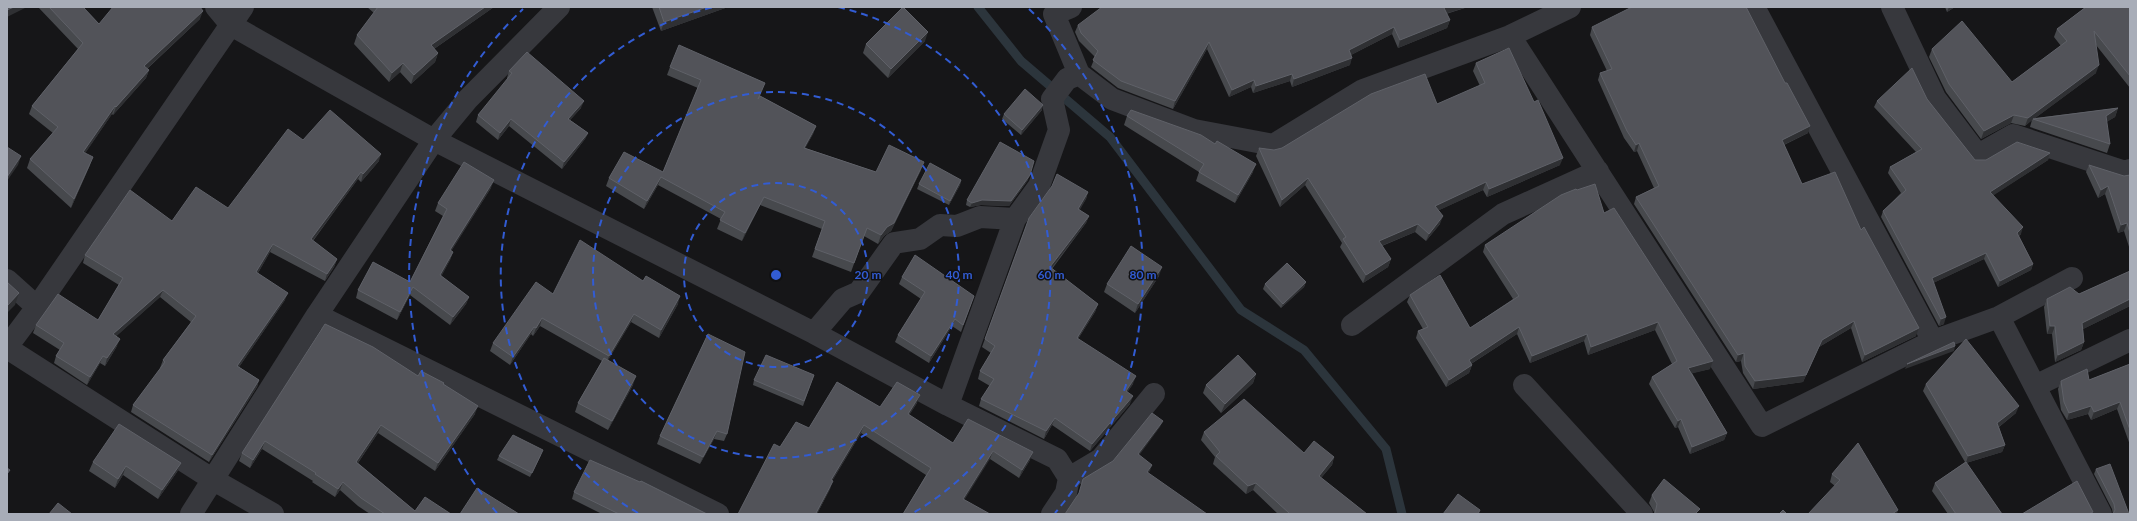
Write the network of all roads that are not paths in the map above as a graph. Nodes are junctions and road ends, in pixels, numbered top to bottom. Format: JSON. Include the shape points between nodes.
{"nodes":[{"id":1,"x":216,"y":7,"type":"edge"},
{"id":2,"x":243,"y":7,"type":"edge"},
{"id":3,"x":559,"y":7,"type":"edge"},
{"id":4,"x":1071,"y":7,"type":"edge"},
{"id":5,"x":1570,"y":7,"type":"edge"},
{"id":6,"x":1754,"y":7,"type":"edge"},
{"id":7,"x":1892,"y":7,"type":"edge"},
{"id":8,"x":231,"y":25,"type":"junction"},
{"id":9,"x":1510,"y":36,"type":"junction"},
{"id":10,"x":1079,"y":74,"type":"junction"},
{"id":11,"x":434,"y":140,"type":"junction"},
{"id":12,"x":2130,"y":170,"type":"edge"},
{"id":13,"x":1598,"y":171,"type":"junction"},
{"id":14,"x":1015,"y":219,"type":"junction"},
{"id":15,"x":2072,"y":278,"type":"dead end"},
{"id":16,"x":7,"y":280,"type":"edge"},
{"id":17,"x":37,"y":307,"type":"junction"},
{"id":18,"x":317,"y":315,"type":"junction"},
{"id":19,"x":1999,"y":318,"type":"junction"},
{"id":20,"x":1352,"y":325,"type":"dead end"},
{"id":21,"x":814,"y":333,"type":"junction"},
{"id":22,"x":2130,"y":340,"type":"edge"},
{"id":23,"x":1933,"y":341,"type":"junction"},
{"id":24,"x":7,"y":348,"type":"edge"},
{"id":25,"x":1524,"y":385,"type":"dead end"},
{"id":26,"x":2035,"y":386,"type":"junction"},
{"id":27,"x":1154,"y":394,"type":"dead end"},
{"id":28,"x":948,"y":404,"type":"junction"},
{"id":29,"x":1069,"y":478,"type":"junction"},
{"id":30,"x":212,"y":479,"type":"junction"},
{"id":31,"x":191,"y":514,"type":"edge"},
{"id":32,"x":273,"y":514,"type":"edge"},
{"id":33,"x":718,"y":514,"type":"edge"},
{"id":34,"x":1052,"y":514,"type":"edge"},
{"id":35,"x":1642,"y":514,"type":"edge"},
{"id":36,"x":2101,"y":514,"type":"edge"}],
"edges":[{"from":1,"to":8,"type":"street"},
{"from":2,"to":8,"type":"street"},
{"from":3,"to":11,"type":"street","via":[[468,99]]},
{"from":4,"to":10,"type":"street","via":[[1054,14]]},
{"from":5,"to":9,"type":"street"},
{"from":6,"to":23,"type":"street"},
{"from":7,"to":12,"type":"street","via":[[1935,98],[1978,155],[2013,136],[2125,172]]},
{"from":8,"to":11,"type":"street"},
{"from":8,"to":17,"type":"street"},
{"from":9,"to":10,"type":"street","via":[[1363,90],[1273,145],[1194,130],[1112,99]]},
{"from":9,"to":13,"type":"street"},
{"from":10,"to":14,"type":"street","via":[[1067,79],[1052,99],[1059,130],[1039,186]]},
{"from":11,"to":18,"type":"street"},
{"from":11,"to":21,"type":"street"},
{"from":13,"to":20,"type":"street","via":[[1503,214]]},
{"from":13,"to":23,"type":"street","via":[[1762,426]]},
{"from":14,"to":21,"type":"street","via":[[980,217],[957,226],[940,225],[920,238],[894,243],[860,292],[842,299]]},
{"from":14,"to":28,"type":"street"},
{"from":15,"to":19,"type":"street"},
{"from":16,"to":17,"type":"street"},
{"from":17,"to":24,"type":"street"},
{"from":18,"to":30,"type":"street"},
{"from":18,"to":33,"type":"street"},
{"from":19,"to":23,"type":"street"},
{"from":19,"to":26,"type":"street"},
{"from":21,"to":28,"type":"street"},
{"from":22,"to":26,"type":"street"},
{"from":24,"to":30,"type":"street"},
{"from":25,"to":35,"type":"street"},
{"from":26,"to":36,"type":"street"},
{"from":27,"to":29,"type":"street","via":[[1101,459]]},
{"from":28,"to":29,"type":"street","via":[[1057,458]]},
{"from":29,"to":34,"type":"street","via":[[1066,493]]},
{"from":30,"to":31,"type":"street"},
{"from":30,"to":32,"type":"street"}]}
